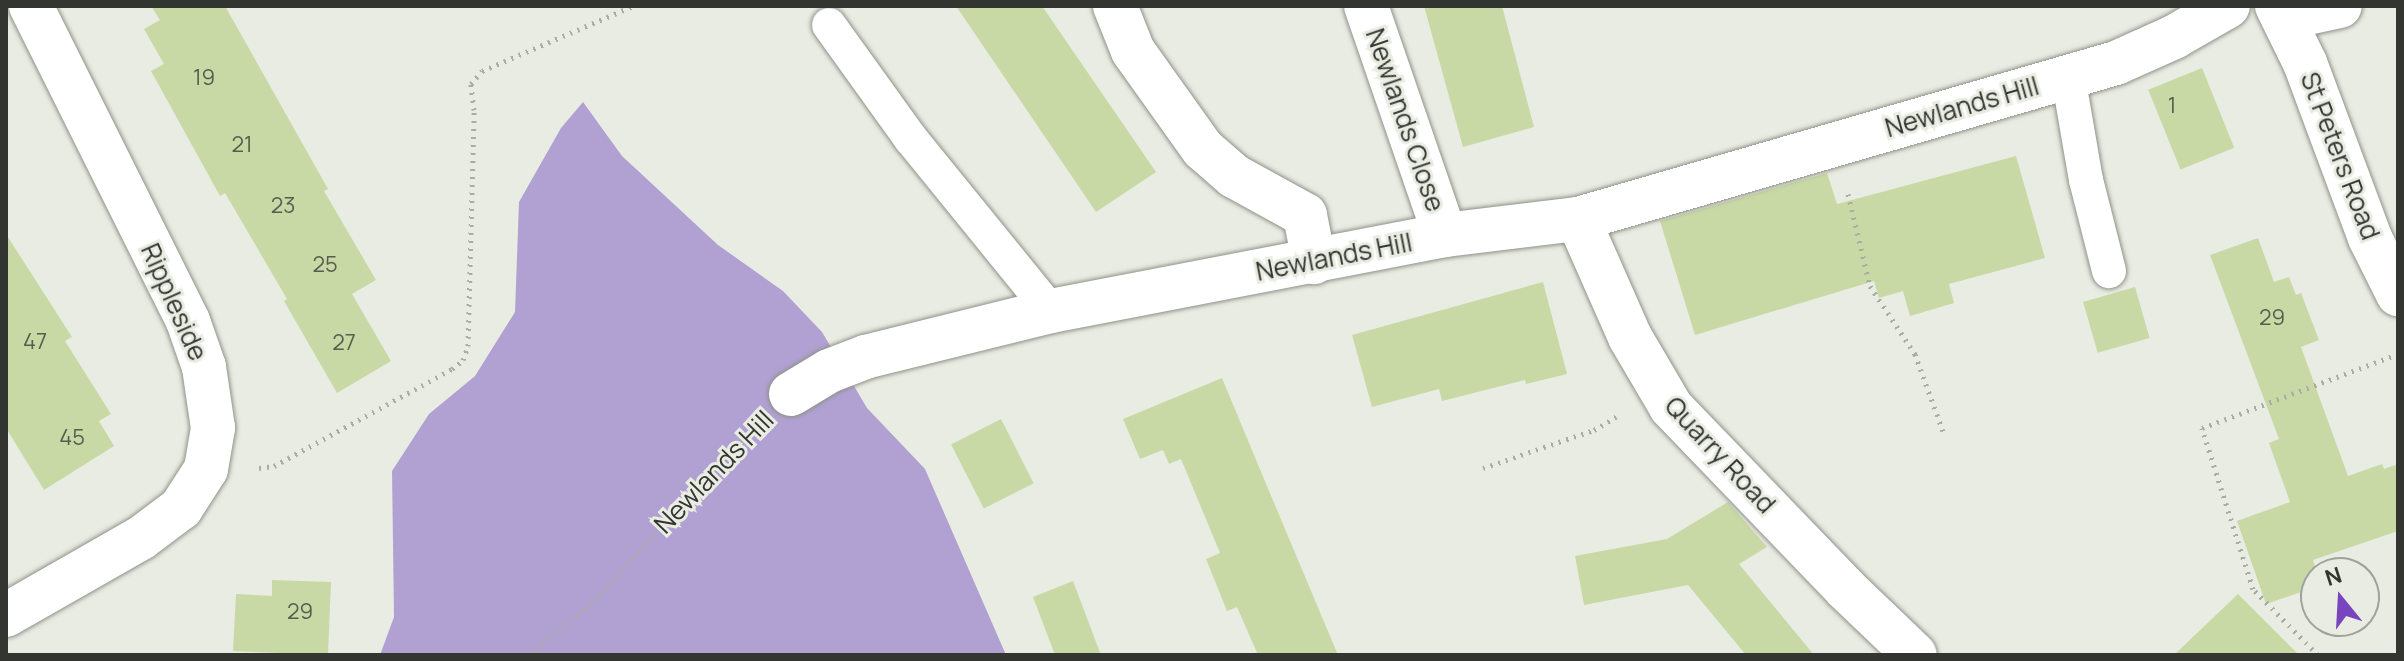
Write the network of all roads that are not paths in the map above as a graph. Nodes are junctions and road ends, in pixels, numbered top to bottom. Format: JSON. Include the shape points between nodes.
{"nodes":[{"id":1,"x":31,"y":6,"type":"edge"},
{"id":2,"x":1115,"y":6,"type":"edge"},
{"id":3,"x":1366,"y":6,"type":"edge"},
{"id":4,"x":2228,"y":6,"type":"edge"},
{"id":5,"x":2340,"y":6,"type":"edge"},
{"id":6,"x":2280,"y":12,"type":"edge"},
{"id":7,"x":829,"y":25,"type":"dead end"},
{"id":8,"x":2068,"y":76,"type":"junction"},
{"id":9,"x":1578,"y":219,"type":"junction"},
{"id":10,"x":1445,"y":235,"type":"junction"},
{"id":11,"x":1314,"y":262,"type":"junction"},
{"id":12,"x":2109,"y":271,"type":"dead end"},
{"id":13,"x":2398,"y":294,"type":"edge"},
{"id":14,"x":1051,"y":311,"type":"junction"},
{"id":15,"x":791,"y":394,"type":"road end"},
{"id":16,"x":7,"y":613,"type":"edge"},
{"id":17,"x":1915,"y":655,"type":"edge"}],
"edges":[{"from":1,"to":16,"type":"street","name":"Rippleside","via":[[196,339],[213,428],[206,469],[189,498],[165,522]]},
{"from":2,"to":11,"type":"street","via":[[1133,51],[1203,149],[1234,176],[1305,215]]},
{"from":3,"to":10,"type":"street","name":"Newlands Close"},
{"from":4,"to":8,"type":"street","name":"Newlands Hill","via":[[2146,50]]},
{"from":5,"to":6,"type":"street"},
{"from":6,"to":13,"type":"street","name":"St Peters Road","via":[[2325,110],[2370,238]]},
{"from":7,"to":14,"type":"lane","via":[[911,139]]},
{"from":8,"to":9,"type":"street","name":"Newlands Hill"},
{"from":8,"to":12,"type":"lane"},
{"from":9,"to":10,"type":"street","name":"Newlands Hill"},
{"from":9,"to":17,"type":"street","name":"Quarry Road","via":[[1652,378],[1678,414]]},
{"from":10,"to":11,"type":"street","name":"Newlands Hill"},
{"from":11,"to":14,"type":"street","name":"Newlands Hill"},
{"from":14,"to":15,"type":"street","name":"Newlands Hill","via":[[865,357]]}]}
